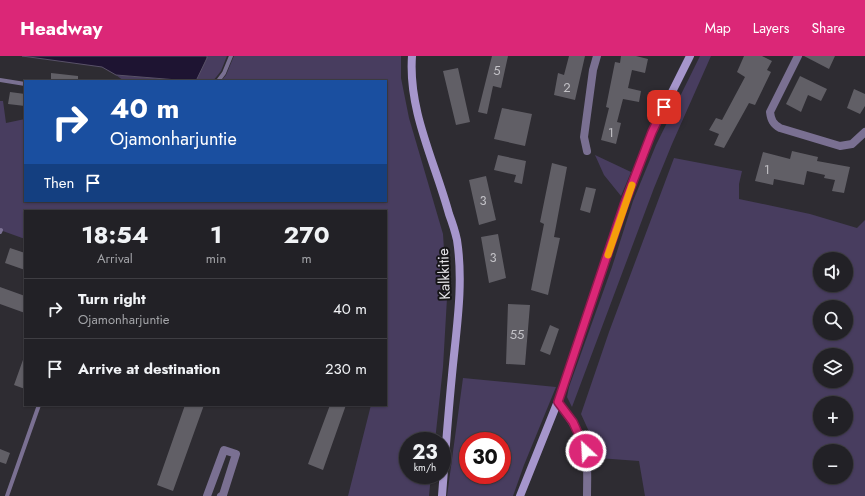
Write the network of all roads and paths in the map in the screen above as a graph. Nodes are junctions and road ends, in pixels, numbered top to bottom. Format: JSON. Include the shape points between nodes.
{"nodes":[{"id":1,"x":230,"y":56,"type":"edge"},
{"id":2,"x":412,"y":56,"type":"edge"},
{"id":3,"x":597,"y":56,"type":"edge"},
{"id":4,"x":690,"y":56,"type":"edge"},
{"id":5,"x":798,"y":56,"type":"edge"},
{"id":6,"x":0,"y":80,"type":"edge"},
{"id":7,"x":219,"y":80,"type":"edge"},
{"id":8,"x":24,"y":84,"type":"edge"},
{"id":9,"x":865,"y":132,"type":"edge"},
{"id":10,"x":586,"y":151,"type":"dead end"},
{"id":11,"x":558,"y":402,"type":"junction"},
{"id":12,"x":39,"y":406,"type":"edge"},
{"id":13,"x":7,"y":496,"type":"edge"},
{"id":14,"x":207,"y":496,"type":"edge"},
{"id":15,"x":221,"y":496,"type":"edge"},
{"id":16,"x":442,"y":496,"type":"edge"},
{"id":17,"x":520,"y":496,"type":"edge"},
{"id":18,"x":586,"y":496,"type":"edge"}],
"edges":[{"from":1,"to":7,"type":"lane"},
{"from":2,"to":16,"type":"main road","name":"Kalkkitie","via":[[416,104],[424,139],[442,187],[456,240],[459,273]]},
{"from":3,"to":10,"type":"street","via":[[584,137]]},
{"from":4,"to":11,"type":"main road","via":[[652,132],[624,205]]},
{"from":5,"to":9,"type":"street","via":[[770,112],[774,125],[840,146],[852,144]]},
{"from":6,"to":8,"type":"lane"},
{"from":11,"to":17,"type":"main road"},
{"from":11,"to":18,"type":"street","via":[[573,422],[586,451]]},
{"from":12,"to":13,"type":"lane"},
{"from":14,"to":15,"type":"street","via":[[224,450],[236,454]]}]}
